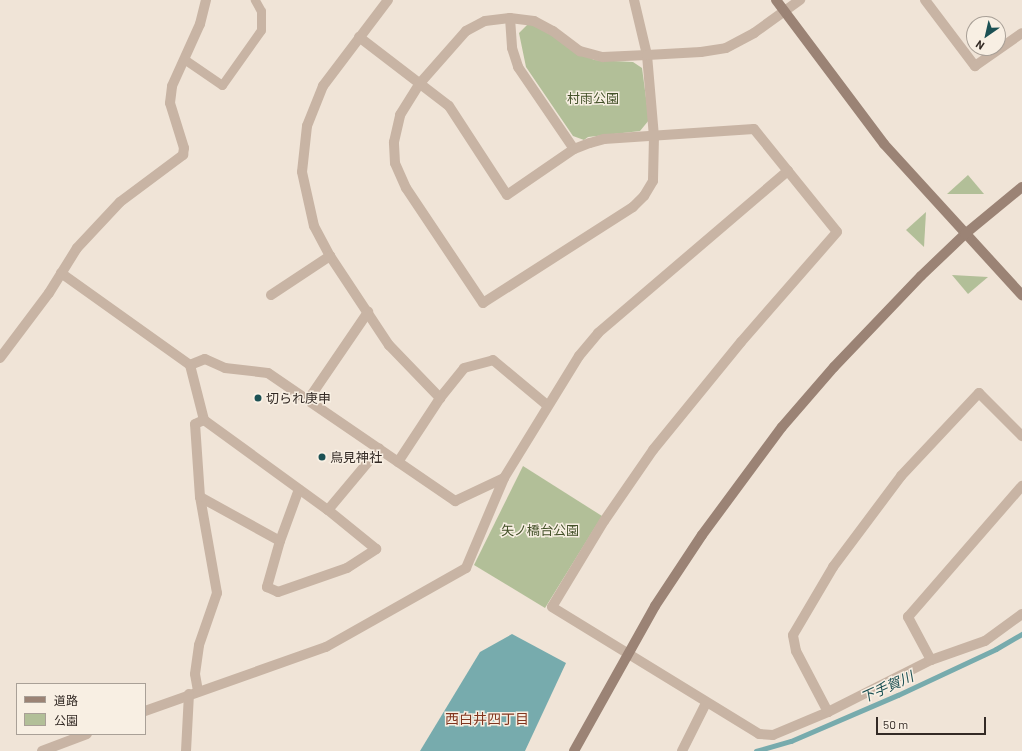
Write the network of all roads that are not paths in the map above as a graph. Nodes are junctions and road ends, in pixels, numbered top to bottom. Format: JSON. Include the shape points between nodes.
{"nodes":[{"id":1,"x":206,"y":0,"type":"edge"},
{"id":2,"x":254,"y":0,"type":"edge"},
{"id":3,"x":388,"y":0,"type":"edge"},
{"id":4,"x":634,"y":0,"type":"edge"},
{"id":5,"x":776,"y":0,"type":"edge"},
{"id":6,"x":800,"y":0,"type":"edge"},
{"id":7,"x":924,"y":0,"type":"edge"},
{"id":8,"x":784,"y":12,"type":"junction"},
{"id":9,"x":510,"y":18,"type":"junction"},
{"id":10,"x":1022,"y":33,"type":"edge"},
{"id":11,"x":359,"y":37,"type":"junction"},
{"id":12,"x":647,"y":54,"type":"junction"},
{"id":13,"x":184,"y":59,"type":"junction"},
{"id":14,"x":421,"y":82,"type":"junction"},
{"id":15,"x":654,"y":136,"type":"junction"},
{"id":16,"x":574,"y":150,"type":"junction"},
{"id":17,"x":788,"y":171,"type":"junction"},
{"id":18,"x":1022,"y":187,"type":"edge"},
{"id":19,"x":965,"y":234,"type":"junction"},
{"id":20,"x":330,"y":256,"type":"junction"},
{"id":21,"x":61,"y":273,"type":"junction"},
{"id":22,"x":271,"y":295,"type":"dead end"},
{"id":23,"x":1022,"y":296,"type":"edge"},
{"id":24,"x":368,"y":312,"type":"junction"},
{"id":25,"x":0,"y":358,"type":"edge"},
{"id":26,"x":190,"y":365,"type":"junction"},
{"id":27,"x":440,"y":398,"type":"junction"},
{"id":28,"x":308,"y":400,"type":"junction"},
{"id":29,"x":547,"y":404,"type":"junction"},
{"id":30,"x":204,"y":420,"type":"junction"},
{"id":31,"x":1022,"y":436,"type":"edge"},
{"id":32,"x":379,"y":449,"type":"junction"},
{"id":33,"x":398,"y":462,"type":"junction"},
{"id":34,"x":504,"y":478,"type":"junction"},
{"id":35,"x":1022,"y":486,"type":"edge"},
{"id":36,"x":299,"y":489,"type":"junction"},
{"id":37,"x":200,"y":497,"type":"junction"},
{"id":38,"x":328,"y":510,"type":"junction"},
{"id":39,"x":280,"y":541,"type":"junction"},
{"id":40,"x":1022,"y":614,"type":"edge"},
{"id":41,"x":627,"y":654,"type":"junction"},
{"id":42,"x":931,"y":660,"type":"junction"},
{"id":43,"x":194,"y":693,"type":"junction"},
{"id":44,"x":706,"y":703,"type":"junction"},
{"id":45,"x":146,"y":711,"type":"edge"},
{"id":46,"x":828,"y":712,"type":"junction"},
{"id":47,"x":84,"y":735,"type":"edge"},
{"id":48,"x":42,"y":751,"type":"edge"},
{"id":49,"x":186,"y":751,"type":"edge"},
{"id":50,"x":574,"y":751,"type":"edge"},
{"id":51,"x":682,"y":751,"type":"edge"}],
"edges":[{"from":1,"to":13,"type":"street","via":[[200,24]]},
{"from":2,"to":13,"type":"lane","via":[[261,11],[261,30],[222,85]]},
{"from":3,"to":11,"type":"street"},
{"from":4,"to":12,"type":"street"},
{"from":5,"to":8,"type":"street"},
{"from":6,"to":8,"type":"street"},
{"from":7,"to":10,"type":"street","via":[[975,66]]},
{"from":8,"to":12,"type":"street","via":[[754,34],[726,48],[701,52]]},
{"from":8,"to":19,"type":"street","via":[[884,144]]},
{"from":9,"to":12,"type":"street","via":[[534,22],[553,31],[580,51],[603,57]]},
{"from":9,"to":14,"type":"street","via":[[485,21],[466,31]]},
{"from":9,"to":16,"type":"street","via":[[512,48],[518,67]]},
{"from":11,"to":14,"type":"street"},
{"from":11,"to":20,"type":"street","via":[[323,86],[307,126],[303,151],[302,172],[306,198],[314,226]]},
{"from":12,"to":15,"type":"street"},
{"from":13,"to":21,"type":"street","via":[[172,86],[170,103],[184,148],[183,155],[120,202],[77,248]]},
{"from":14,"to":15,"type":"street","via":[[400,115],[394,142],[395,163],[406,188],[483,303],[633,207],[644,196],[652,181]]},
{"from":14,"to":16,"type":"street","via":[[449,106],[507,195]]},
{"from":15,"to":16,"type":"street","via":[[604,139]]},
{"from":15,"to":17,"type":"street","via":[[754,129]]},
{"from":17,"to":29,"type":"street","via":[[598,333],[579,356]]},
{"from":17,"to":41,"type":"street","via":[[837,232],[741,342],[653,450],[604,521],[552,607]]},
{"from":18,"to":19,"type":"street"},
{"from":19,"to":23,"type":"street"},
{"from":19,"to":41,"type":"street","via":[[834,367],[782,427],[702,535]]},
{"from":20,"to":22,"type":"street"},
{"from":20,"to":24,"type":"street"},
{"from":21,"to":25,"type":"street"},
{"from":21,"to":26,"type":"street"},
{"from":24,"to":27,"type":"street","via":[[389,345]]},
{"from":24,"to":28,"type":"street"},
{"from":26,"to":28,"type":"street","via":[[205,359],[225,368],[268,373]]},
{"from":26,"to":30,"type":"street"},
{"from":27,"to":29,"type":"street","via":[[464,368],[493,360]]},
{"from":27,"to":33,"type":"street"},
{"from":28,"to":32,"type":"street"},
{"from":29,"to":34,"type":"street"},
{"from":30,"to":36,"type":"street"},
{"from":30,"to":37,"type":"street","via":[[195,424]]},
{"from":31,"to":46,"type":"street","via":[[979,393],[901,476],[833,567],[793,635],[796,651]]},
{"from":32,"to":33,"type":"street"},
{"from":32,"to":38,"type":"street"},
{"from":33,"to":34,"type":"street","via":[[455,501]]},
{"from":34,"to":43,"type":"street","via":[[466,568],[326,647]]},
{"from":35,"to":42,"type":"street","via":[[908,617]]},
{"from":36,"to":38,"type":"street"},
{"from":36,"to":39,"type":"street"},
{"from":37,"to":39,"type":"street"},
{"from":37,"to":43,"type":"street","via":[[217,593],[199,645]]},
{"from":38,"to":39,"type":"street","via":[[376,549],[347,568],[278,592],[267,587]]},
{"from":40,"to":42,"type":"street","via":[[985,641]]},
{"from":41,"to":44,"type":"street"},
{"from":41,"to":50,"type":"street"},
{"from":42,"to":46,"type":"street"},
{"from":43,"to":45,"type":"street"},
{"from":43,"to":49,"type":"street"},
{"from":44,"to":46,"type":"street","via":[[759,734],[773,735]]},
{"from":44,"to":51,"type":"street"},
{"from":47,"to":48,"type":"street"}]}
